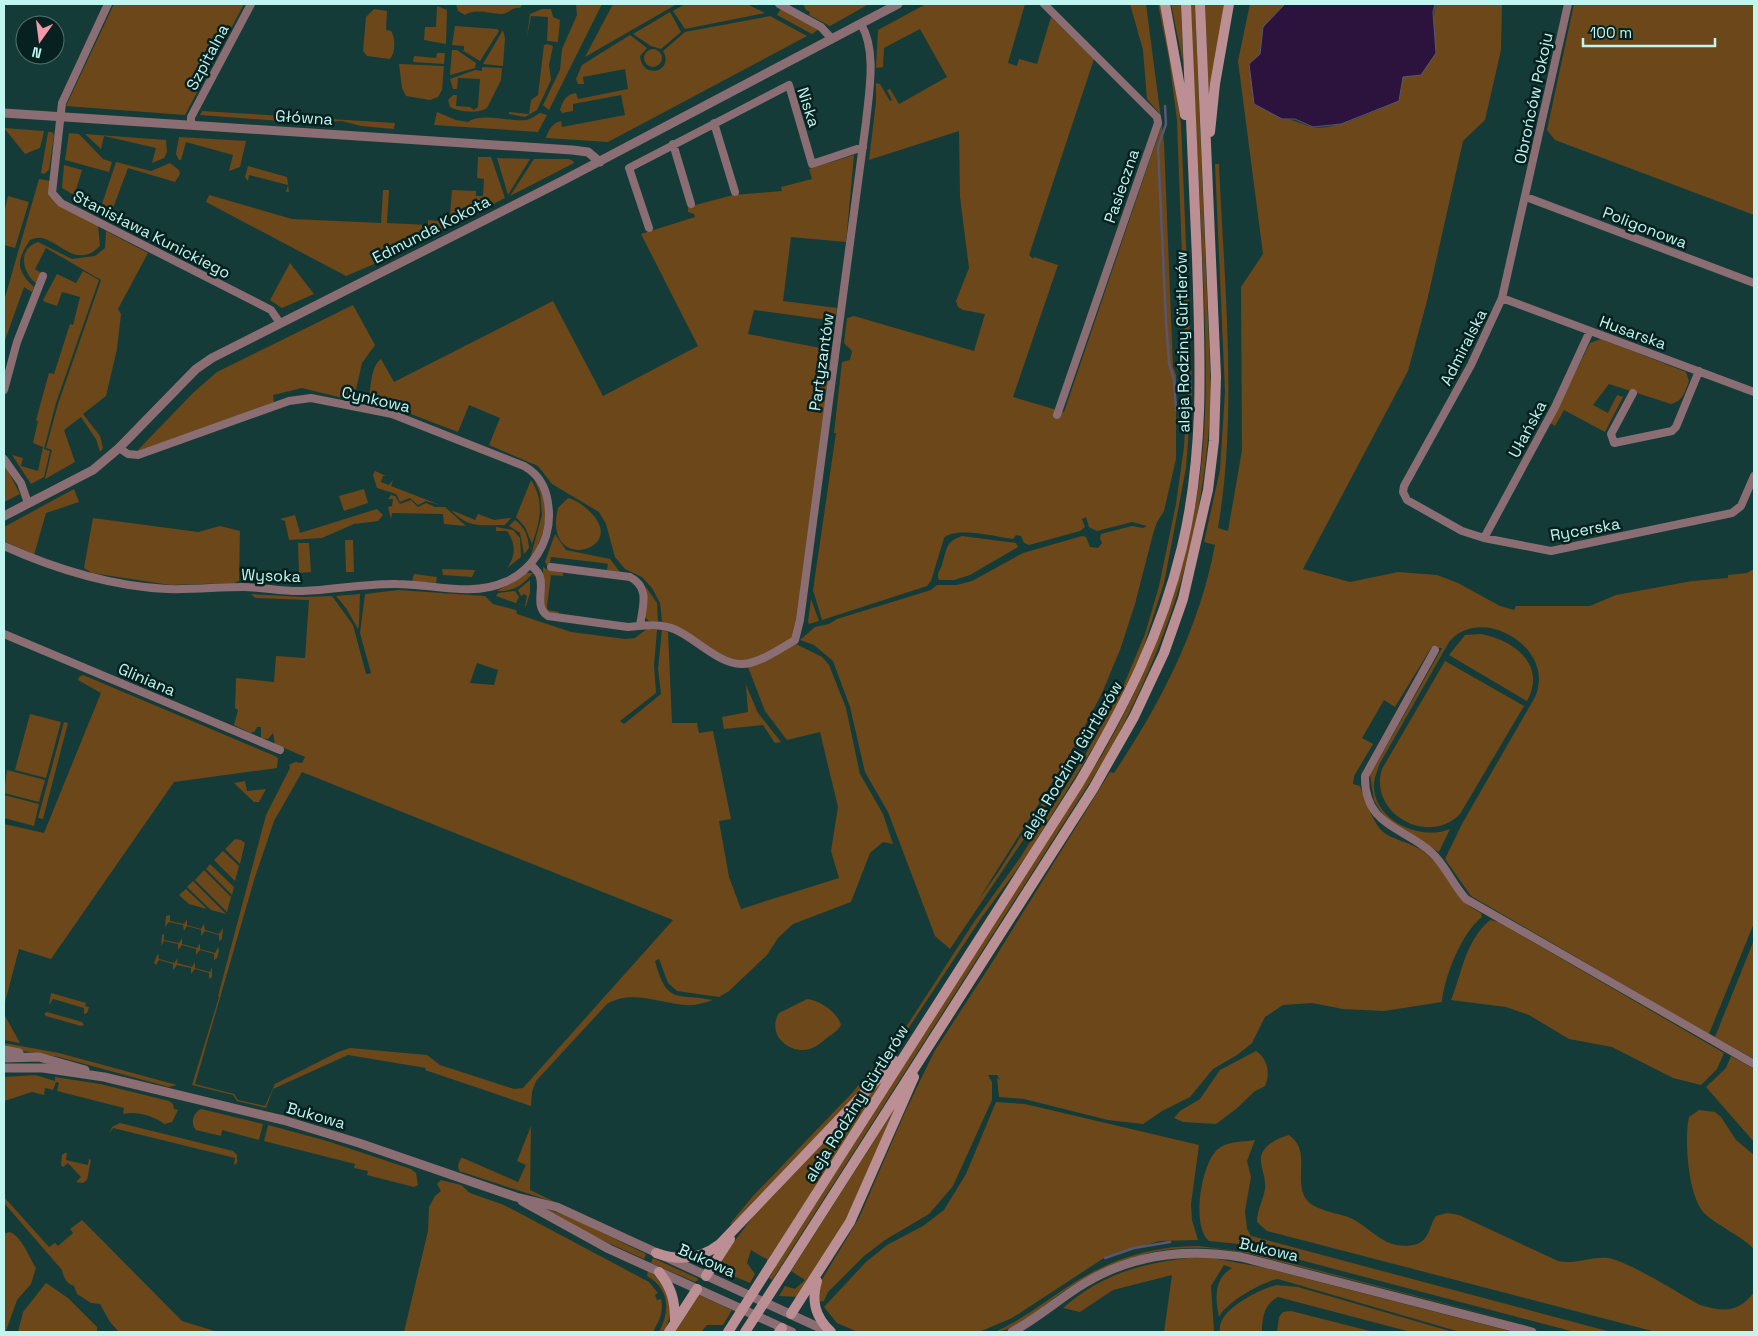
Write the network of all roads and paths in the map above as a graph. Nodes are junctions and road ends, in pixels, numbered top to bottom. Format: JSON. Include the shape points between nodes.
{"nodes":[{"id":1,"x":108,"y":4,"type":"edge"},
{"id":2,"x":251,"y":4,"type":"edge"},
{"id":3,"x":779,"y":4,"type":"edge"},
{"id":4,"x":898,"y":4,"type":"edge"},
{"id":5,"x":1044,"y":4,"type":"edge"},
{"id":6,"x":1165,"y":4,"type":"edge"},
{"id":7,"x":1186,"y":4,"type":"edge"},
{"id":8,"x":1200,"y":4,"type":"edge"},
{"id":9,"x":1229,"y":4,"type":"edge"},
{"id":10,"x":1568,"y":4,"type":"edge"},
{"id":11,"x":861,"y":24,"type":"junction"},
{"id":12,"x":832,"y":39,"type":"junction"},
{"id":13,"x":4,"y":112,"type":"edge"},
{"id":14,"x":61,"y":116,"type":"junction"},
{"id":15,"x":714,"y":123,"type":"junction"},
{"id":16,"x":191,"y":124,"type":"junction"},
{"id":17,"x":673,"y":144,"type":"junction"},
{"id":18,"x":863,"y":148,"type":"junction"},
{"id":19,"x":1192,"y":150,"type":"junction"},
{"id":20,"x":600,"y":162,"type":"junction"},
{"id":21,"x":1207,"y":166,"type":"junction"},
{"id":22,"x":735,"y":192,"type":"dead end"},
{"id":23,"x":1526,"y":197,"type":"junction"},
{"id":24,"x":691,"y":204,"type":"dead end"},
{"id":25,"x":649,"y":228,"type":"dead end"},
{"id":26,"x":42,"y":276,"type":"dead end"},
{"id":27,"x":1754,"y":283,"type":"edge"},
{"id":28,"x":1502,"y":298,"type":"junction"},
{"id":29,"x":280,"y":323,"type":"junction"},
{"id":30,"x":1590,"y":331,"type":"junction"},
{"id":31,"x":1699,"y":372,"type":"junction"},
{"id":32,"x":4,"y":390,"type":"edge"},
{"id":33,"x":1633,"y":392,"type":"dead end"},
{"id":34,"x":1754,"y":392,"type":"edge"},
{"id":35,"x":1057,"y":415,"type":"dead end"},
{"id":36,"x":118,"y":448,"type":"junction"},
{"id":37,"x":4,"y":459,"type":"edge"},
{"id":38,"x":1754,"y":476,"type":"edge"},
{"id":39,"x":1407,"y":500,"type":"joint"},
{"id":40,"x":28,"y":503,"type":"junction"},
{"id":41,"x":4,"y":516,"type":"edge"},
{"id":42,"x":1484,"y":538,"type":"junction"},
{"id":43,"x":4,"y":546,"type":"edge"},
{"id":44,"x":532,"y":562,"type":"junction"},
{"id":45,"x":551,"y":567,"type":"dead end"},
{"id":46,"x":640,"y":625,"type":"junction"},
{"id":47,"x":4,"y":634,"type":"edge"},
{"id":48,"x":1435,"y":650,"type":"dead end"},
{"id":49,"x":280,"y":750,"type":"dead end"},
{"id":50,"x":912,"y":1044,"type":"junction"},
{"id":51,"x":928,"y":1046,"type":"junction"},
{"id":52,"x":4,"y":1050,"type":"edge"},
{"id":53,"x":39,"y":1057,"type":"junction"},
{"id":54,"x":4,"y":1058,"type":"edge"},
{"id":55,"x":1754,"y":1064,"type":"edge"},
{"id":56,"x":4,"y":1068,"type":"edge"},
{"id":57,"x":104,"y":1077,"type":"junction"},
{"id":58,"x":516,"y":1197,"type":"junction"},
{"id":59,"x":743,"y":1220,"type":"junction"},
{"id":60,"x":656,"y":1253,"type":"junction"},
{"id":61,"x":659,"y":1272,"type":"junction"},
{"id":62,"x":820,"y":1272,"type":"junction"},
{"id":63,"x":706,"y":1276,"type":"junction"},
{"id":64,"x":697,"y":1289,"type":"junction"},
{"id":65,"x":791,"y":1314,"type":"junction"},
{"id":66,"x":675,"y":1322,"type":"junction"},
{"id":67,"x":780,"y":1330,"type":"edge"},
{"id":68,"x":669,"y":1332,"type":"edge"},
{"id":69,"x":728,"y":1332,"type":"edge"},
{"id":70,"x":745,"y":1332,"type":"edge"},
{"id":71,"x":792,"y":1332,"type":"edge"},
{"id":72,"x":830,"y":1332,"type":"edge"},
{"id":73,"x":1012,"y":1332,"type":"edge"},
{"id":74,"x":1532,"y":1332,"type":"edge"}],
"edges":[{"from":1,"to":14,"type":"street","name":"Stanisława Kunickiego","via":[[62,103]]},
{"from":2,"to":16,"type":"street","name":"Szpitalna","via":[[191,117]]},
{"from":3,"to":12,"type":"street","via":[[821,27]]},
{"from":4,"to":11,"type":"street","name":"Edmunda Kokota"},
{"from":5,"to":35,"type":"street","name":"Pasieczna","via":[[1150,110],[1158,123]]},
{"from":6,"to":19,"type":"main road"},
{"from":7,"to":19,"type":"main road","name":"aleja Rodziny Gürtlerów"},
{"from":8,"to":21,"type":"main road","name":"aleja Rodziny Gürtlerów"},
{"from":9,"to":21,"type":"main road"},
{"from":10,"to":23,"type":"street","name":"Obrońców Pokoju"},
{"from":11,"to":12,"type":"street","name":"Edmunda Kokota"},
{"from":11,"to":18,"type":"street","name":"Partyzantów","via":[[869,56]]},
{"from":12,"to":20,"type":"street","name":"Edmunda Kokota"},
{"from":13,"to":14,"type":"street","name":"Główna"},
{"from":14,"to":16,"type":"street","name":"Główna"},
{"from":14,"to":29,"type":"street","name":"Stanisława Kunickiego","via":[[52,193],[61,203],[271,310]]},
{"from":15,"to":17,"type":"street","name":"Niska"},
{"from":15,"to":18,"type":"street","name":"Niska","via":[[789,85],[812,164]]},
{"from":15,"to":22,"type":"street"},
{"from":16,"to":20,"type":"street","name":"Główna","via":[[572,150],[588,152]]},
{"from":17,"to":24,"type":"street"},
{"from":17,"to":25,"type":"street","name":"Niska","via":[[630,168]]},
{"from":18,"to":46,"type":"street","name":"Partyzantów","via":[[795,640],[774,653],[744,664],[699,645],[673,628]]},
{"from":19,"to":50,"type":"main road","name":"aleja Rodziny Gürtlerów","via":[[1201,376],[1199,440],[1188,519],[1168,598],[1121,712]]},
{"from":20,"to":29,"type":"street","name":"Edmunda Kokota"},
{"from":21,"to":51,"type":"main road","name":"aleja Rodziny Gürtlerów","via":[[1215,338],[1214,441],[1208,490],[1183,599],[1164,653],[1134,717],[1093,789]]},
{"from":23,"to":27,"type":"street","name":"Poligonowa"},
{"from":23,"to":28,"type":"street","name":"Admiralska"},
{"from":26,"to":32,"type":"street","via":[[16,342]]},
{"from":28,"to":30,"type":"street","name":"Husarska"},
{"from":28,"to":39,"type":"street","name":"Admiralska","via":[[1471,365],[1404,486]]},
{"from":29,"to":36,"type":"street","name":"Edmunda Kokota","via":[[196,369]]},
{"from":30,"to":31,"type":"street","name":"Husarska"},
{"from":30,"to":42,"type":"street","name":"Ułańska","via":[[1555,407]]},
{"from":31,"to":33,"type":"street","via":[[1672,431],[1614,443],[1611,434]]},
{"from":31,"to":34,"type":"street","name":"Husarska"},
{"from":36,"to":40,"type":"street","name":"Edmunda Kokota","via":[[93,470]]},
{"from":36,"to":44,"type":"street","name":"Cynkowa","via":[[128,454],[138,454],[300,398],[392,414],[524,466],[535,474],[545,488],[549,515],[547,533]]},
{"from":37,"to":40,"type":"street","via":[[21,483]]},
{"from":38,"to":42,"type":"street","name":"Rycerska","via":[[1741,506],[1732,513],[1556,551]]},
{"from":39,"to":42,"type":"street","name":"Rycerska","via":[[1454,527]]},
{"from":40,"to":41,"type":"street","name":"Edmunda Kokota"},
{"from":43,"to":44,"type":"street","name":"Wysoka","via":[[74,572],[167,589],[243,587],[301,591],[396,584],[476,589],[507,582]]},
{"from":44,"to":46,"type":"street","via":[[541,579],[540,604],[545,614],[628,627]]},
{"from":45,"to":46,"type":"street","via":[[636,580],[644,596]]},
{"from":47,"to":49,"type":"street","name":"Gliniana"},
{"from":48,"to":55,"type":"street","via":[[1365,776],[1367,792],[1378,816],[1425,846],[1466,899]]},
{"from":50,"to":59,"type":"main road"},
{"from":50,"to":69,"type":"main road","name":"aleja Rodziny Gürtlerów","bridge":true},
{"from":51,"to":62,"type":"main road","via":[[860,1204]]},
{"from":51,"to":70,"type":"main road","name":"aleja Rodziny Gürtlerów","bridge":true},
{"from":52,"to":53,"type":"street"},
{"from":53,"to":54,"type":"street","name":"Bukowa"},
{"from":53,"to":57,"type":"street","name":"Bukowa"},
{"from":56,"to":57,"type":"street","name":"Bukowa","via":[[42,1068]]},
{"from":57,"to":58,"type":"street","name":"Bukowa","via":[[300,1125]]},
{"from":58,"to":60,"type":"street","name":"Bukowa","via":[[557,1207]]},
{"from":58,"to":61,"type":"street","name":"Bukowa","via":[[568,1228]]},
{"from":59,"to":60,"type":"main road","via":[[720,1244],[702,1254],[678,1258]]},
{"from":59,"to":63,"type":"main road"},
{"from":60,"to":63,"type":"street","name":"Bukowa"},
{"from":61,"to":64,"type":"street","name":"Bukowa"},
{"from":61,"to":66,"type":"main road","via":[[668,1283],[674,1299]]},
{"from":62,"to":65,"type":"main road"},
{"from":62,"to":72,"type":"main road","via":[[813,1294],[815,1307]]},
{"from":63,"to":64,"type":"street"},
{"from":63,"to":65,"type":"street","name":"Bukowa"},
{"from":64,"to":66,"type":"main road"},
{"from":64,"to":67,"type":"street","name":"Bukowa"},
{"from":65,"to":67,"type":"street"},
{"from":65,"to":72,"type":"street","name":"Bukowa"},
{"from":66,"to":68,"type":"main road"},
{"from":67,"to":71,"type":"street","name":"Bukowa"},
{"from":73,"to":74,"type":"street","name":"Bukowa","via":[[1084,1284],[1117,1267],[1157,1255],[1199,1252],[1241,1257]]}]}
